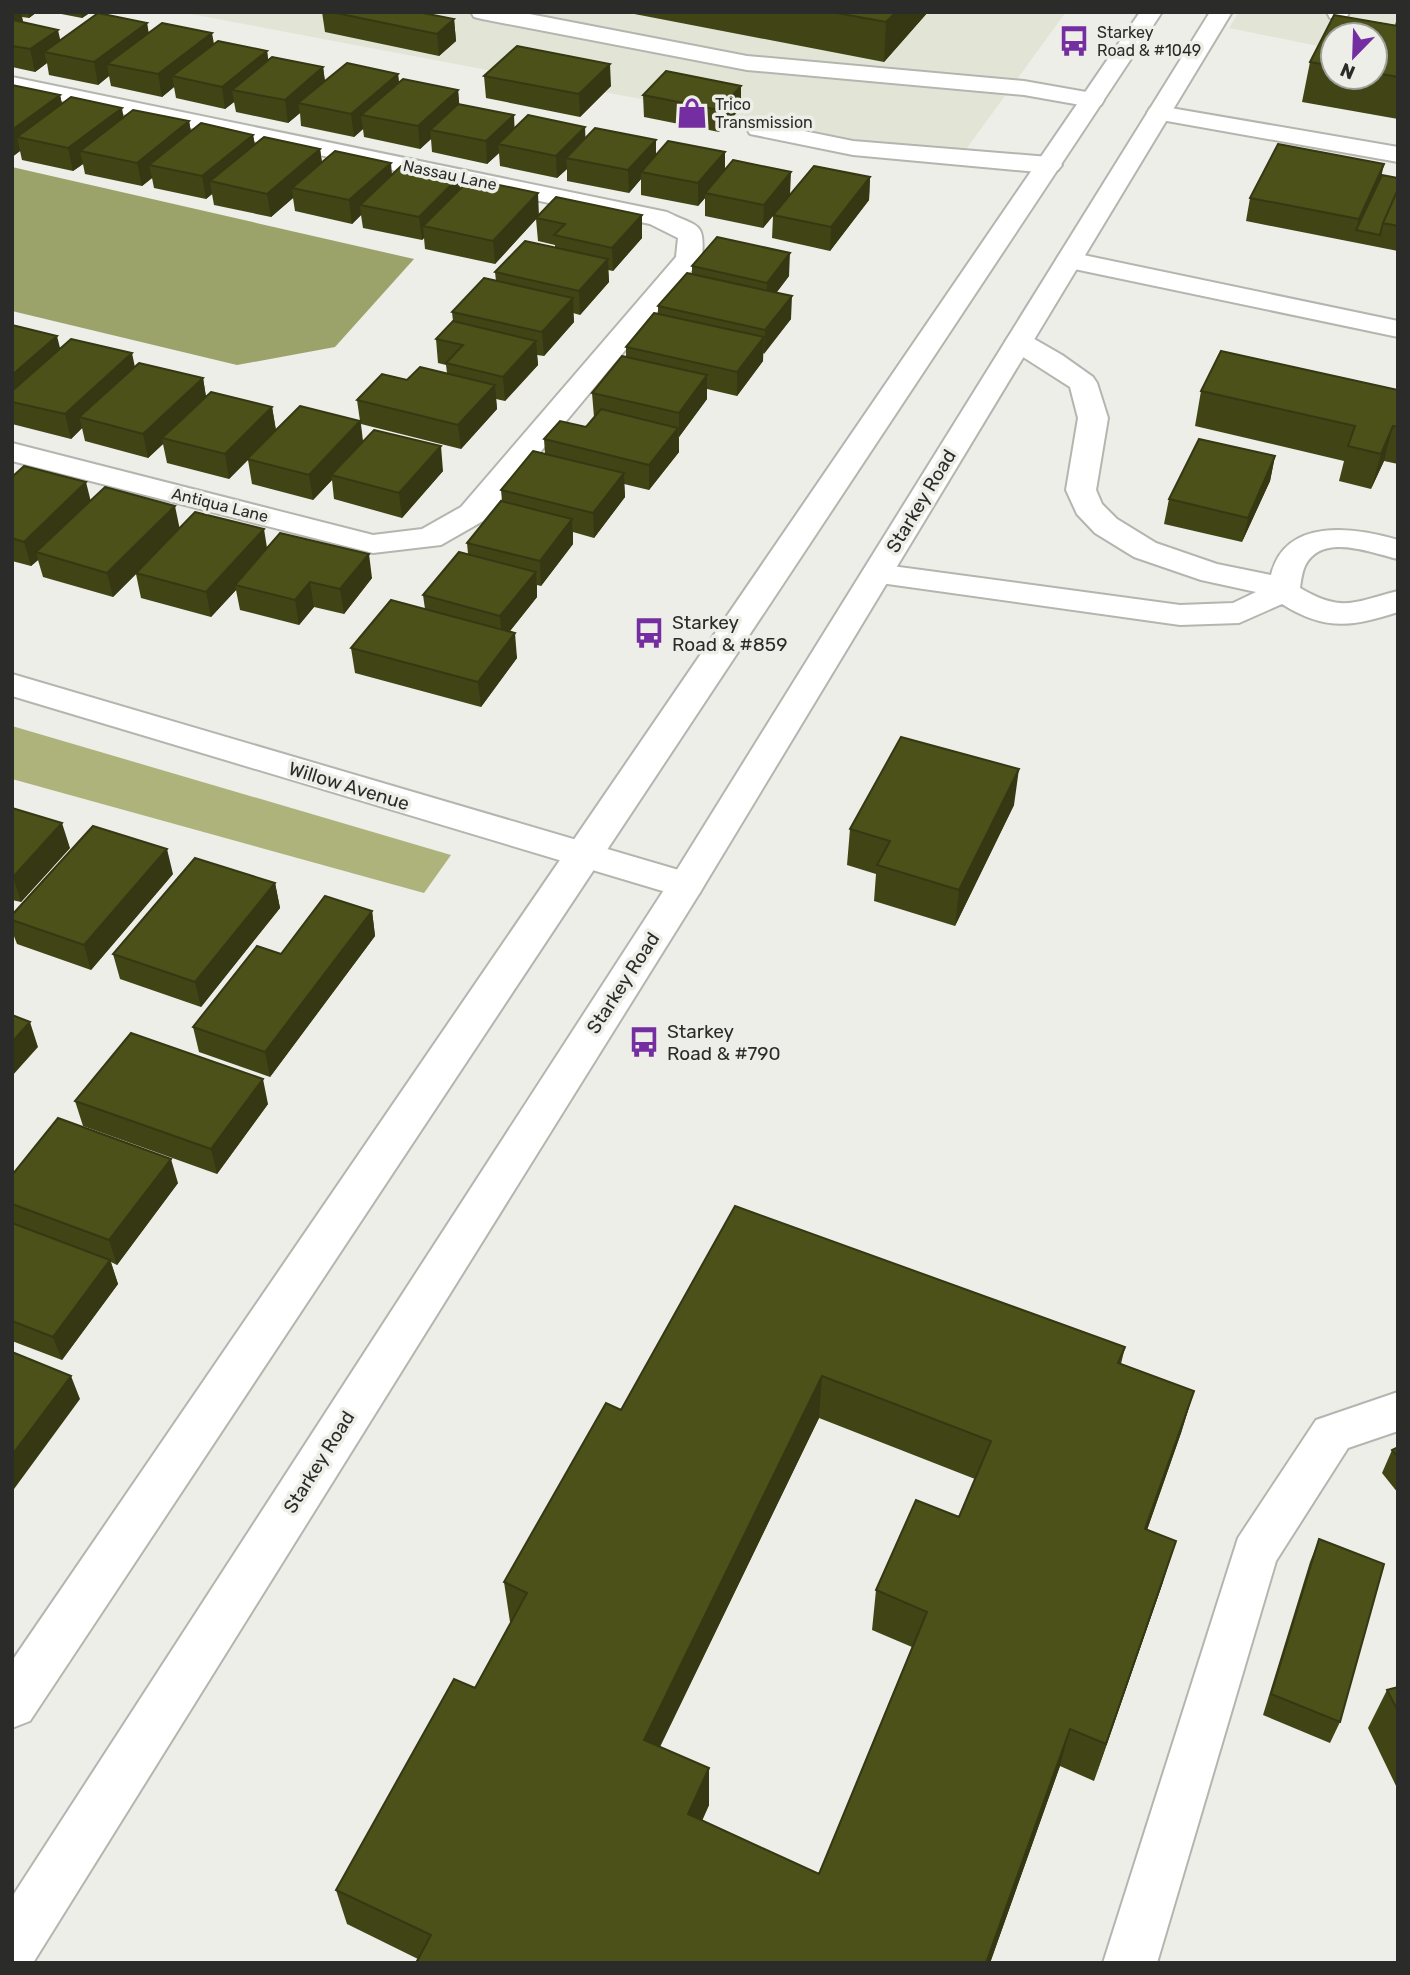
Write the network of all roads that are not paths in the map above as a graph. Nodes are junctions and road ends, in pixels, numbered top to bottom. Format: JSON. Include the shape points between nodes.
{"nodes":[{"id":1,"x":482,"y":12,"type":"edge"},
{"id":2,"x":1151,"y":12,"type":"edge"},
{"id":3,"x":1221,"y":12,"type":"edge"},
{"id":4,"x":12,"y":84,"type":"edge"},
{"id":5,"x":1092,"y":100,"type":"junction"},
{"id":6,"x":1159,"y":113,"type":"junction"},
{"id":7,"x":759,"y":129,"type":"dead end"},
{"id":8,"x":1398,"y":155,"type":"edge"},
{"id":9,"x":1049,"y":165,"type":"junction"},
{"id":10,"x":1069,"y":260,"type":"junction"},
{"id":11,"x":1398,"y":329,"type":"edge"},
{"id":12,"x":1019,"y":342,"type":"junction"},
{"id":13,"x":12,"y":452,"type":"edge"},
{"id":14,"x":430,"y":538,"type":"joint"},
{"id":15,"x":1398,"y":550,"type":"edge"},
{"id":16,"x":877,"y":574,"type":"junction"},
{"id":17,"x":1283,"y":591,"type":"junction"},
{"id":18,"x":1398,"y":601,"type":"edge"},
{"id":19,"x":12,"y":685,"type":"edge"},
{"id":20,"x":585,"y":857,"type":"junction"},
{"id":21,"x":686,"y":885,"type":"junction"},
{"id":22,"x":1398,"y":1411,"type":"edge"},
{"id":23,"x":12,"y":1704,"type":"edge"},
{"id":24,"x":12,"y":1947,"type":"edge"},
{"id":25,"x":1130,"y":1963,"type":"edge"}],
"edges":[{"from":1,"to":5,"type":"main road","via":[[747,63],[1024,88]]},
{"from":2,"to":5,"type":"main road"},
{"from":3,"to":6,"type":"main road","name":"Starkey Road"},
{"from":4,"to":14,"type":"main road","name":"Nassau Lane","via":[[658,218],[691,234],[690,258],[472,514]]},
{"from":5,"to":9,"type":"main road"},
{"from":6,"to":8,"type":"main road"},
{"from":6,"to":10,"type":"main road","name":"Starkey Road"},
{"from":7,"to":9,"type":"main road","via":[[853,148]]},
{"from":9,"to":20,"type":"main road"},
{"from":10,"to":11,"type":"main road"},
{"from":10,"to":12,"type":"main road","name":"Starkey Road"},
{"from":12,"to":16,"type":"main road","name":"Starkey Road"},
{"from":12,"to":17,"type":"main road","via":[[1083,383],[1093,418],[1081,490],[1088,507],[1106,526],[1145,550]]},
{"from":13,"to":14,"type":"main road","name":"Antiqua Lane","via":[[373,544]]},
{"from":15,"to":17,"type":"main road","via":[[1359,537],[1315,541],[1291,561]]},
{"from":16,"to":17,"type":"main road","via":[[1180,615],[1239,613]]},
{"from":16,"to":21,"type":"main road","name":"Starkey Road"},
{"from":17,"to":18,"type":"main road","via":[[1314,610],[1356,615]]},
{"from":19,"to":20,"type":"main road","name":"Willow Avenue"},
{"from":20,"to":21,"type":"main road","name":"Willow Avenue"},
{"from":20,"to":23,"type":"main road"},
{"from":21,"to":24,"type":"main road","name":"Starkey Road"},
{"from":22,"to":25,"type":"main road","via":[[1332,1434],[1255,1553]]}]}
